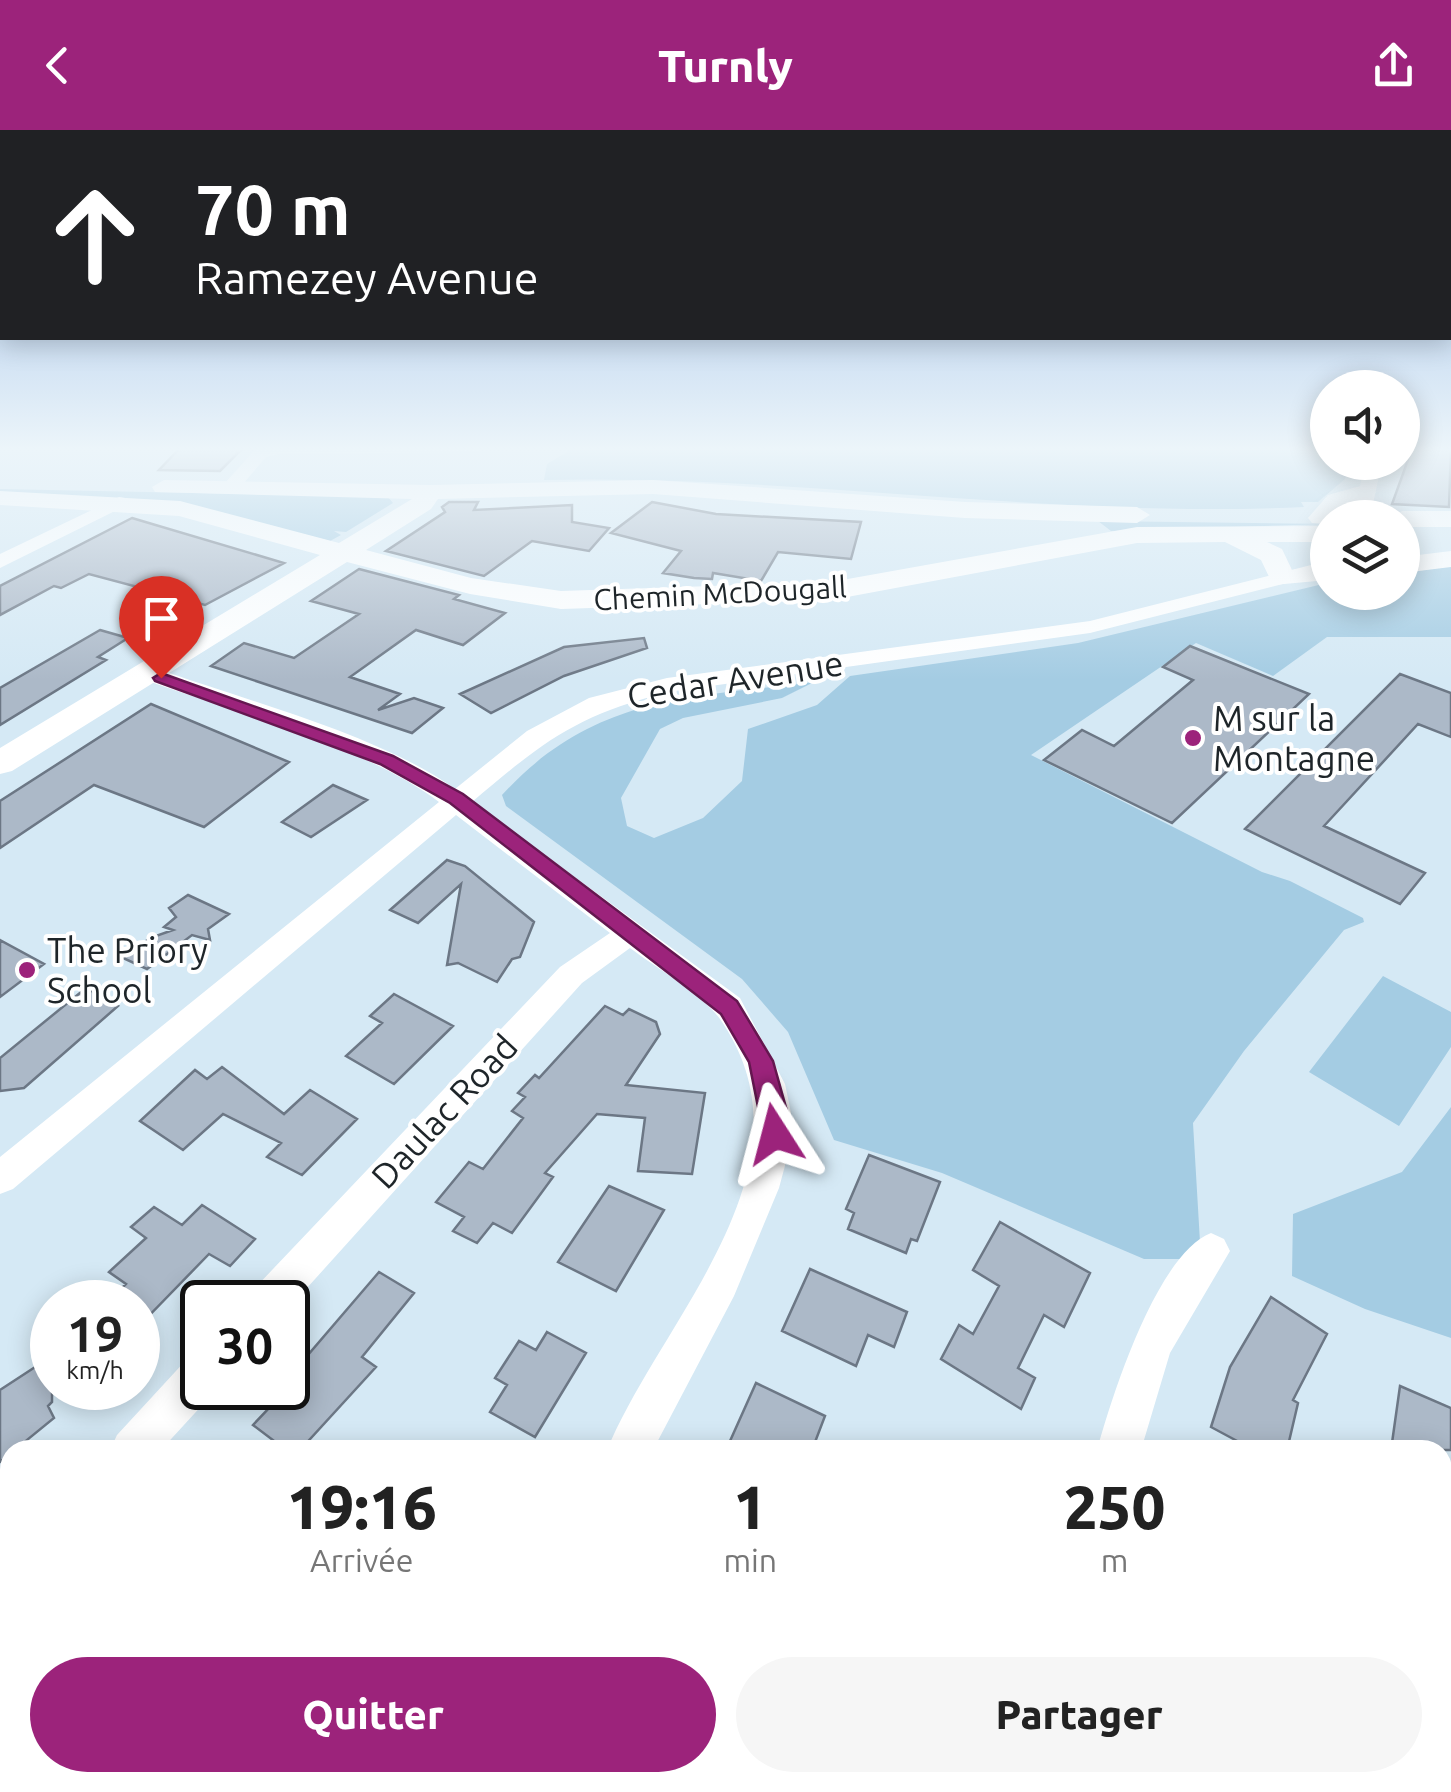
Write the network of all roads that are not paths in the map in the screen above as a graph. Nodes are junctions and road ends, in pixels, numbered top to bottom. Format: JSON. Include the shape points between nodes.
{"nodes":[{"id":1,"x":74,"y":525,"type":"edge"},
{"id":2,"x":240,"y":525,"type":"edge"},
{"id":3,"x":389,"y":525,"type":"edge"},
{"id":4,"x":1093,"y":525,"type":"edge"},
{"id":5,"x":1307,"y":525,"type":"edge"},
{"id":6,"x":1224,"y":532,"type":"junction"},
{"id":7,"x":1420,"y":534,"type":"edge"},
{"id":8,"x":1451,"y":535,"type":"edge"},
{"id":9,"x":1108,"y":539,"type":"junction"},
{"id":10,"x":341,"y":554,"type":"junction"},
{"id":11,"x":1451,"y":559,"type":"edge"},
{"id":12,"x":0,"y":562,"type":"edge"},
{"id":13,"x":1420,"y":563,"type":"edge"},
{"id":14,"x":1310,"y":573,"type":"edge"},
{"id":15,"x":1310,"y":573,"type":"edge"},
{"id":16,"x":147,"y":673,"type":"junction"},
{"id":17,"x":0,"y":763,"type":"edge"},
{"id":18,"x":456,"y":798,"type":"junction"},
{"id":19,"x":631,"y":933,"type":"junction"},
{"id":20,"x":0,"y":1178,"type":"edge"},
{"id":21,"x":1211,"y":1251,"type":"dead end"},
{"id":22,"x":288,"y":1280,"type":"edge"},
{"id":23,"x":180,"y":1398,"type":"edge"},
{"id":24,"x":141,"y":1440,"type":"edge"},
{"id":25,"x":634,"y":1440,"type":"edge"},
{"id":26,"x":1122,"y":1440,"type":"edge"}],
"edges":[{"from":1,"to":12,"type":"street"},
{"from":2,"to":10,"type":"main road","name":"Chemin McDougall"},
{"from":3,"to":10,"type":"main road"},
{"from":4,"to":9,"type":"main road"},
{"from":5,"to":6,"type":"main road","name":"Chemin McDougall"},
{"from":6,"to":9,"type":"main road","name":"Chemin McDougall"},
{"from":6,"to":14,"type":"main road"},
{"from":7,"to":8,"type":"main road"},
{"from":9,"to":10,"type":"main road","name":"Chemin McDougall","via":[[830,590],[601,601],[514,596]]},
{"from":10,"to":16,"type":"main road"},
{"from":11,"to":13,"type":"main road"},
{"from":15,"to":18,"type":"street","name":"Cedar Avenue","via":[[1061,632],[631,692],[554,723]]},
{"from":16,"to":17,"type":"main road"},
{"from":16,"to":18,"type":"street","via":[[386,760]]},
{"from":18,"to":19,"type":"street"},
{"from":18,"to":20,"type":"street","name":"Cedar Avenue"},
{"from":19,"to":22,"type":"street","name":"Daulac Road","via":[[571,975]]},
{"from":19,"to":25,"type":"street","via":[[729,1008],[761,1061],[775,1134],[744,1228]]},
{"from":21,"to":26,"type":"street","via":[[1184,1286],[1138,1381]]},
{"from":23,"to":24,"type":"street"}]}
